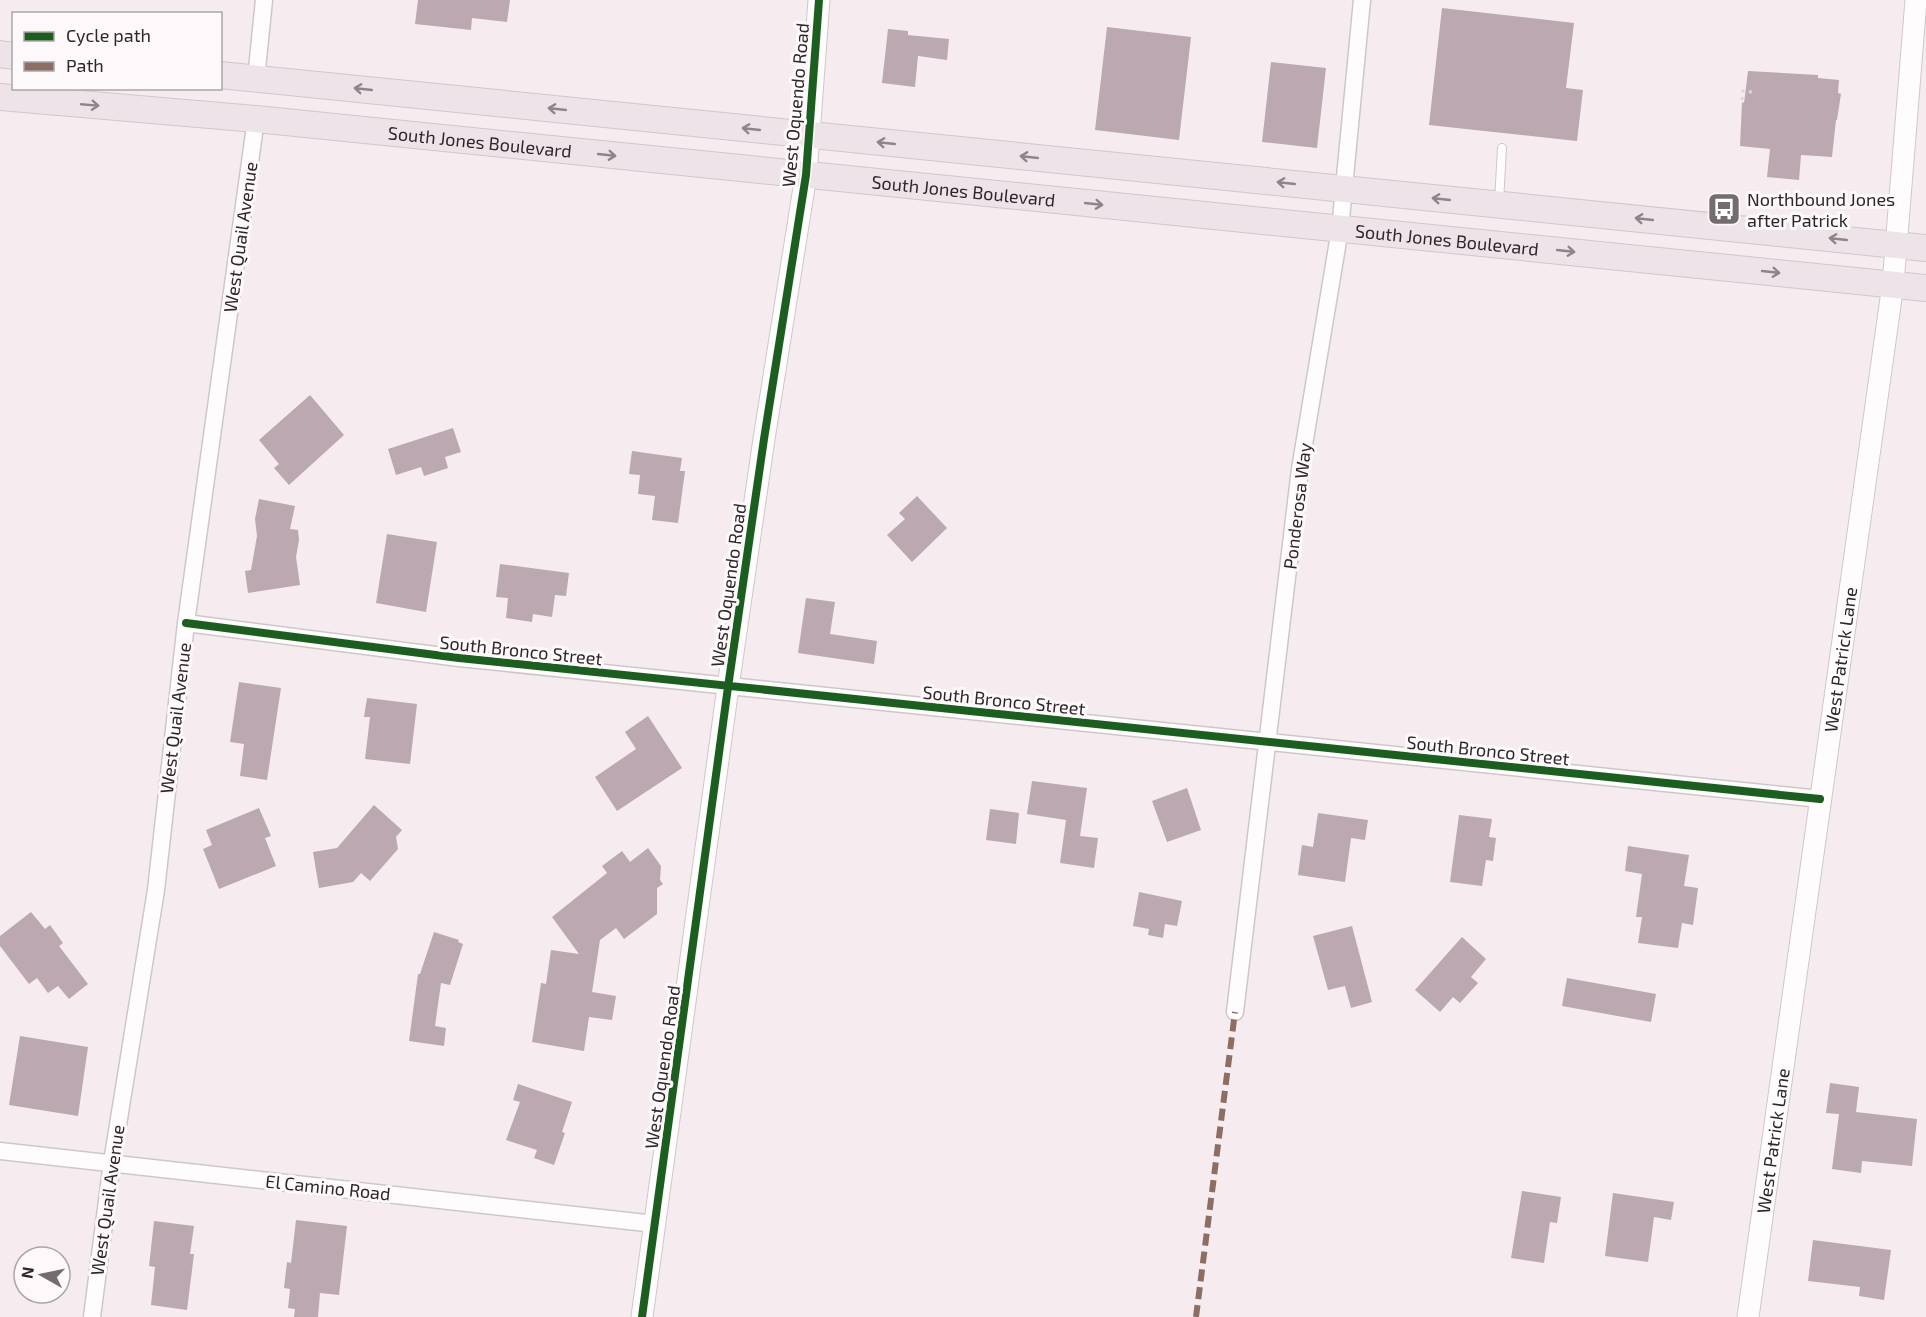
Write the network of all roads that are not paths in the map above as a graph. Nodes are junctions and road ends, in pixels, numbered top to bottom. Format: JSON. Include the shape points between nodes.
{"nodes":[{"id":1,"x":264,"y":0,"type":"edge"},
{"id":2,"x":819,"y":0,"type":"edge"},
{"id":3,"x":1362,"y":0,"type":"edge"},
{"id":4,"x":1916,"y":0,"type":"edge"},
{"id":5,"x":222,"y":75,"type":"edge"},
{"id":6,"x":256,"y":79,"type":"junction"},
{"id":7,"x":0,"y":97,"type":"edge"},
{"id":8,"x":256,"y":119,"type":"junction"},
{"id":9,"x":809,"y":135,"type":"junction"},
{"id":10,"x":1503,"y":148,"type":"dead end"},
{"id":11,"x":806,"y":175,"type":"junction"},
{"id":12,"x":1344,"y":189,"type":"junction"},
{"id":13,"x":1499,"y":205,"type":"junction"},
{"id":14,"x":1340,"y":228,"type":"junction"},
{"id":15,"x":1896,"y":245,"type":"junction"},
{"id":16,"x":1926,"y":248,"type":"edge"},
{"id":17,"x":1893,"y":284,"type":"junction"},
{"id":18,"x":1926,"y":288,"type":"edge"},
{"id":19,"x":186,"y":623,"type":"junction"},
{"id":20,"x":728,"y":687,"type":"junction"},
{"id":21,"x":1269,"y":742,"type":"junction"},
{"id":22,"x":1820,"y":799,"type":"junction"},
{"id":23,"x":1235,"y":1012,"type":"dead end"},
{"id":24,"x":0,"y":1150,"type":"edge"},
{"id":25,"x":111,"y":1162,"type":"junction"},
{"id":26,"x":655,"y":1224,"type":"junction"},
{"id":27,"x":92,"y":1317,"type":"edge"},
{"id":28,"x":642,"y":1317,"type":"edge"},
{"id":29,"x":1748,"y":1317,"type":"edge"}],
"edges":[{"from":1,"to":6,"type":"street"},
{"from":2,"to":9,"type":"street","name":"West Oquendo Road"},
{"from":3,"to":12,"type":"street","name":"Ponderosa Way"},
{"from":4,"to":15,"type":"street","name":"West Patrick Lane"},
{"from":5,"to":6,"type":"main road"},
{"from":9,"to":6,"type":"main road","one_way":true},
{"from":7,"to":8,"type":"main road","name":"South Jones Boulevard","one_way":true},
{"from":8,"to":11,"type":"main road","name":"South Jones Boulevard","one_way":true},
{"from":8,"to":19,"type":"street","name":"West Quail Avenue"},
{"from":9,"to":11,"type":"street","name":"West Oquendo Road"},
{"from":12,"to":9,"type":"main road","one_way":true},
{"from":10,"to":13,"type":"lane"},
{"from":11,"to":14,"type":"main road","name":"South Jones Boulevard","one_way":true},
{"from":11,"to":20,"type":"street","name":"West Oquendo Road"},
{"from":13,"to":12,"type":"main road","one_way":true},
{"from":12,"to":14,"type":"street","name":"Ponderosa Way"},
{"from":15,"to":13,"type":"main road","one_way":true},
{"from":14,"to":17,"type":"main road","name":"South Jones Boulevard","one_way":true},
{"from":14,"to":21,"type":"street","name":"Ponderosa Way","via":[[1300,470]]},
{"from":15,"to":16,"type":"main road"},
{"from":15,"to":17,"type":"street","name":"West Patrick Lane"},
{"from":17,"to":18,"type":"main road","name":"South Jones Boulevard"},
{"from":17,"to":22,"type":"street","name":"West Patrick Lane"},
{"from":19,"to":20,"type":"street","name":"South Bronco Street"},
{"from":19,"to":25,"type":"street","name":"West Quail Avenue","via":[[156,890]]},
{"from":20,"to":21,"type":"street","name":"South Bronco Street"},
{"from":20,"to":26,"type":"street","name":"West Oquendo Road"},
{"from":21,"to":22,"type":"street","name":"South Bronco Street"},
{"from":21,"to":23,"type":"street","name":"Ponderosa Way"},
{"from":22,"to":29,"type":"street","name":"West Patrick Lane"},
{"from":24,"to":25,"type":"street","name":"El Camino Road"},
{"from":25,"to":26,"type":"street","name":"El Camino Road"},
{"from":25,"to":27,"type":"street","name":"West Quail Avenue"},
{"from":26,"to":28,"type":"street","name":"West Oquendo Road"}]}
